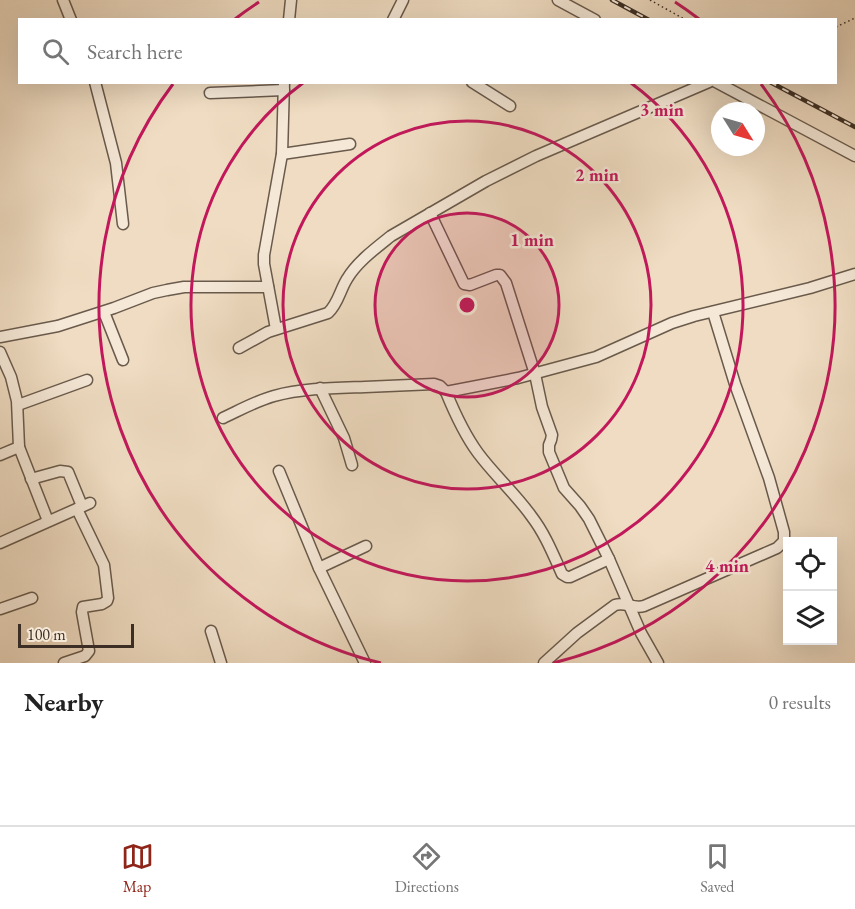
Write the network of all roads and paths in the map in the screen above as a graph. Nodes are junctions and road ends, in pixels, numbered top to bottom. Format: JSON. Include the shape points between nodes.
{"nodes":[{"id":1,"x":63,"y":0,"type":"edge"},
{"id":2,"x":291,"y":0,"type":"edge"},
{"id":3,"x":404,"y":0,"type":"edge"},
{"id":4,"x":558,"y":0,"type":"edge"},
{"id":5,"x":650,"y":0,"type":"edge"},
{"id":6,"x":70,"y":18,"type":"edge"},
{"id":7,"x":289,"y":18,"type":"edge"},
{"id":8,"x":394,"y":18,"type":"edge"},
{"id":9,"x":591,"y":18,"type":"edge"},
{"id":10,"x":682,"y":18,"type":"edge"},
{"id":11,"x":855,"y":18,"type":"edge"},
{"id":12,"x":837,"y":27,"type":"edge"},
{"id":13,"x":96,"y":84,"type":"edge"},
{"id":14,"x":475,"y":84,"type":"edge"},
{"id":15,"x":704,"y":84,"type":"edge"},
{"id":16,"x":720,"y":84,"type":"edge"},
{"id":17,"x":284,"y":86,"type":"edge"},
{"id":18,"x":210,"y":93,"type":"dead end"},
{"id":19,"x":510,"y":106,"type":"dead end"},
{"id":20,"x":350,"y":144,"type":"dead end"},
{"id":21,"x":282,"y":154,"type":"junction"},
{"id":22,"x":855,"y":156,"type":"edge"},
{"id":23,"x":430,"y":213,"type":"junction"},
{"id":24,"x":123,"y":224,"type":"dead end"},
{"id":25,"x":855,"y":274,"type":"edge"},
{"id":26,"x":268,"y":287,"type":"junction"},
{"id":27,"x":104,"y":312,"type":"junction"},
{"id":28,"x":714,"y":312,"type":"junction"},
{"id":29,"x":276,"y":329,"type":"junction"},
{"id":30,"x":0,"y":337,"type":"edge"},
{"id":31,"x":239,"y":348,"type":"dead end"},
{"id":32,"x":0,"y":352,"type":"edge"},
{"id":33,"x":123,"y":360,"type":"dead end"},
{"id":34,"x":535,"y":374,"type":"junction"},
{"id":35,"x":87,"y":380,"type":"dead end"},
{"id":36,"x":320,"y":388,"type":"junction"},
{"id":37,"x":446,"y":392,"type":"junction"},
{"id":38,"x":18,"y":405,"type":"junction"},
{"id":39,"x":223,"y":418,"type":"dead end"},
{"id":40,"x":19,"y":447,"type":"junction"},
{"id":41,"x":0,"y":455,"type":"edge"},
{"id":42,"x":352,"y":465,"type":"dead end"},
{"id":43,"x":279,"y":471,"type":"dead end"},
{"id":44,"x":32,"y":479,"type":"junction"},
{"id":45,"x":83,"y":506,"type":"junction"},
{"id":46,"x":48,"y":521,"type":"junction"},
{"id":47,"x":0,"y":543,"type":"edge"},
{"id":48,"x":366,"y":546,"type":"dead end"},
{"id":49,"x":609,"y":559,"type":"junction"},
{"id":50,"x":319,"y":568,"type":"junction"},
{"id":51,"x":32,"y":598,"type":"dead end"},
{"id":52,"x":628,"y":604,"type":"junction"},
{"id":53,"x":0,"y":609,"type":"edge"},
{"id":54,"x":211,"y":631,"type":"dead end"},
{"id":55,"x":64,"y":663,"type":"edge"},
{"id":56,"x":221,"y":663,"type":"edge"},
{"id":57,"x":365,"y":663,"type":"edge"},
{"id":58,"x":544,"y":663,"type":"edge"},
{"id":59,"x":658,"y":663,"type":"edge"}],
"edges":[{"from":1,"to":6,"type":"street"},
{"from":2,"to":7,"type":"street"},
{"from":3,"to":8,"type":"street"},
{"from":4,"to":9,"type":"street"},
{"from":5,"to":10,"type":"path"},
{"from":11,"to":12,"type":"path"},
{"from":13,"to":24,"type":"street","via":[[116,163]]},
{"from":14,"to":19,"type":"street"},
{"from":15,"to":23,"type":"street","via":[[558,146]]},
{"from":16,"to":22,"type":"street"},
{"from":17,"to":18,"type":"street"},
{"from":17,"to":21,"type":"street"},
{"from":20,"to":21,"type":"street"},
{"from":21,"to":26,"type":"street","via":[[266,241]]},
{"from":23,"to":29,"type":"street","via":[[391,236],[360,264],[328,313]]},
{"from":23,"to":34,"type":"street","via":[[464,284],[496,275],[503,278]]},
{"from":25,"to":28,"type":"street"},
{"from":26,"to":27,"type":"street","via":[[184,287],[153,293]]},
{"from":26,"to":29,"type":"street"},
{"from":27,"to":30,"type":"street"},
{"from":27,"to":33,"type":"street"},
{"from":28,"to":34,"type":"street","via":[[672,323],[596,357]]},
{"from":28,"to":52,"type":"street","via":[[769,478],[784,542],[644,606]]},
{"from":29,"to":31,"type":"street"},
{"from":32,"to":38,"type":"street"},
{"from":34,"to":37,"type":"street"},
{"from":34,"to":49,"type":"street","via":[[552,435],[549,452],[564,488],[584,511]]},
{"from":35,"to":38,"type":"street"},
{"from":36,"to":37,"type":"street","via":[[434,384]]},
{"from":36,"to":39,"type":"street","via":[[255,402]]},
{"from":36,"to":42,"type":"street"},
{"from":37,"to":49,"type":"street","via":[[473,445],[532,517],[562,574],[570,577]]},
{"from":38,"to":40,"type":"street"},
{"from":40,"to":41,"type":"street"},
{"from":40,"to":44,"type":"street"},
{"from":43,"to":50,"type":"street"},
{"from":44,"to":45,"type":"street","via":[[68,472]]},
{"from":44,"to":46,"type":"street"},
{"from":45,"to":46,"type":"street"},
{"from":45,"to":55,"type":"street","via":[[104,565],[108,598],[102,604],[83,607],[89,651]]},
{"from":46,"to":47,"type":"street"},
{"from":48,"to":50,"type":"street"},
{"from":49,"to":52,"type":"street"},
{"from":50,"to":57,"type":"street"},
{"from":51,"to":53,"type":"street"},
{"from":52,"to":58,"type":"street","via":[[615,605]]},
{"from":52,"to":59,"type":"street"},
{"from":54,"to":56,"type":"street"}]}
